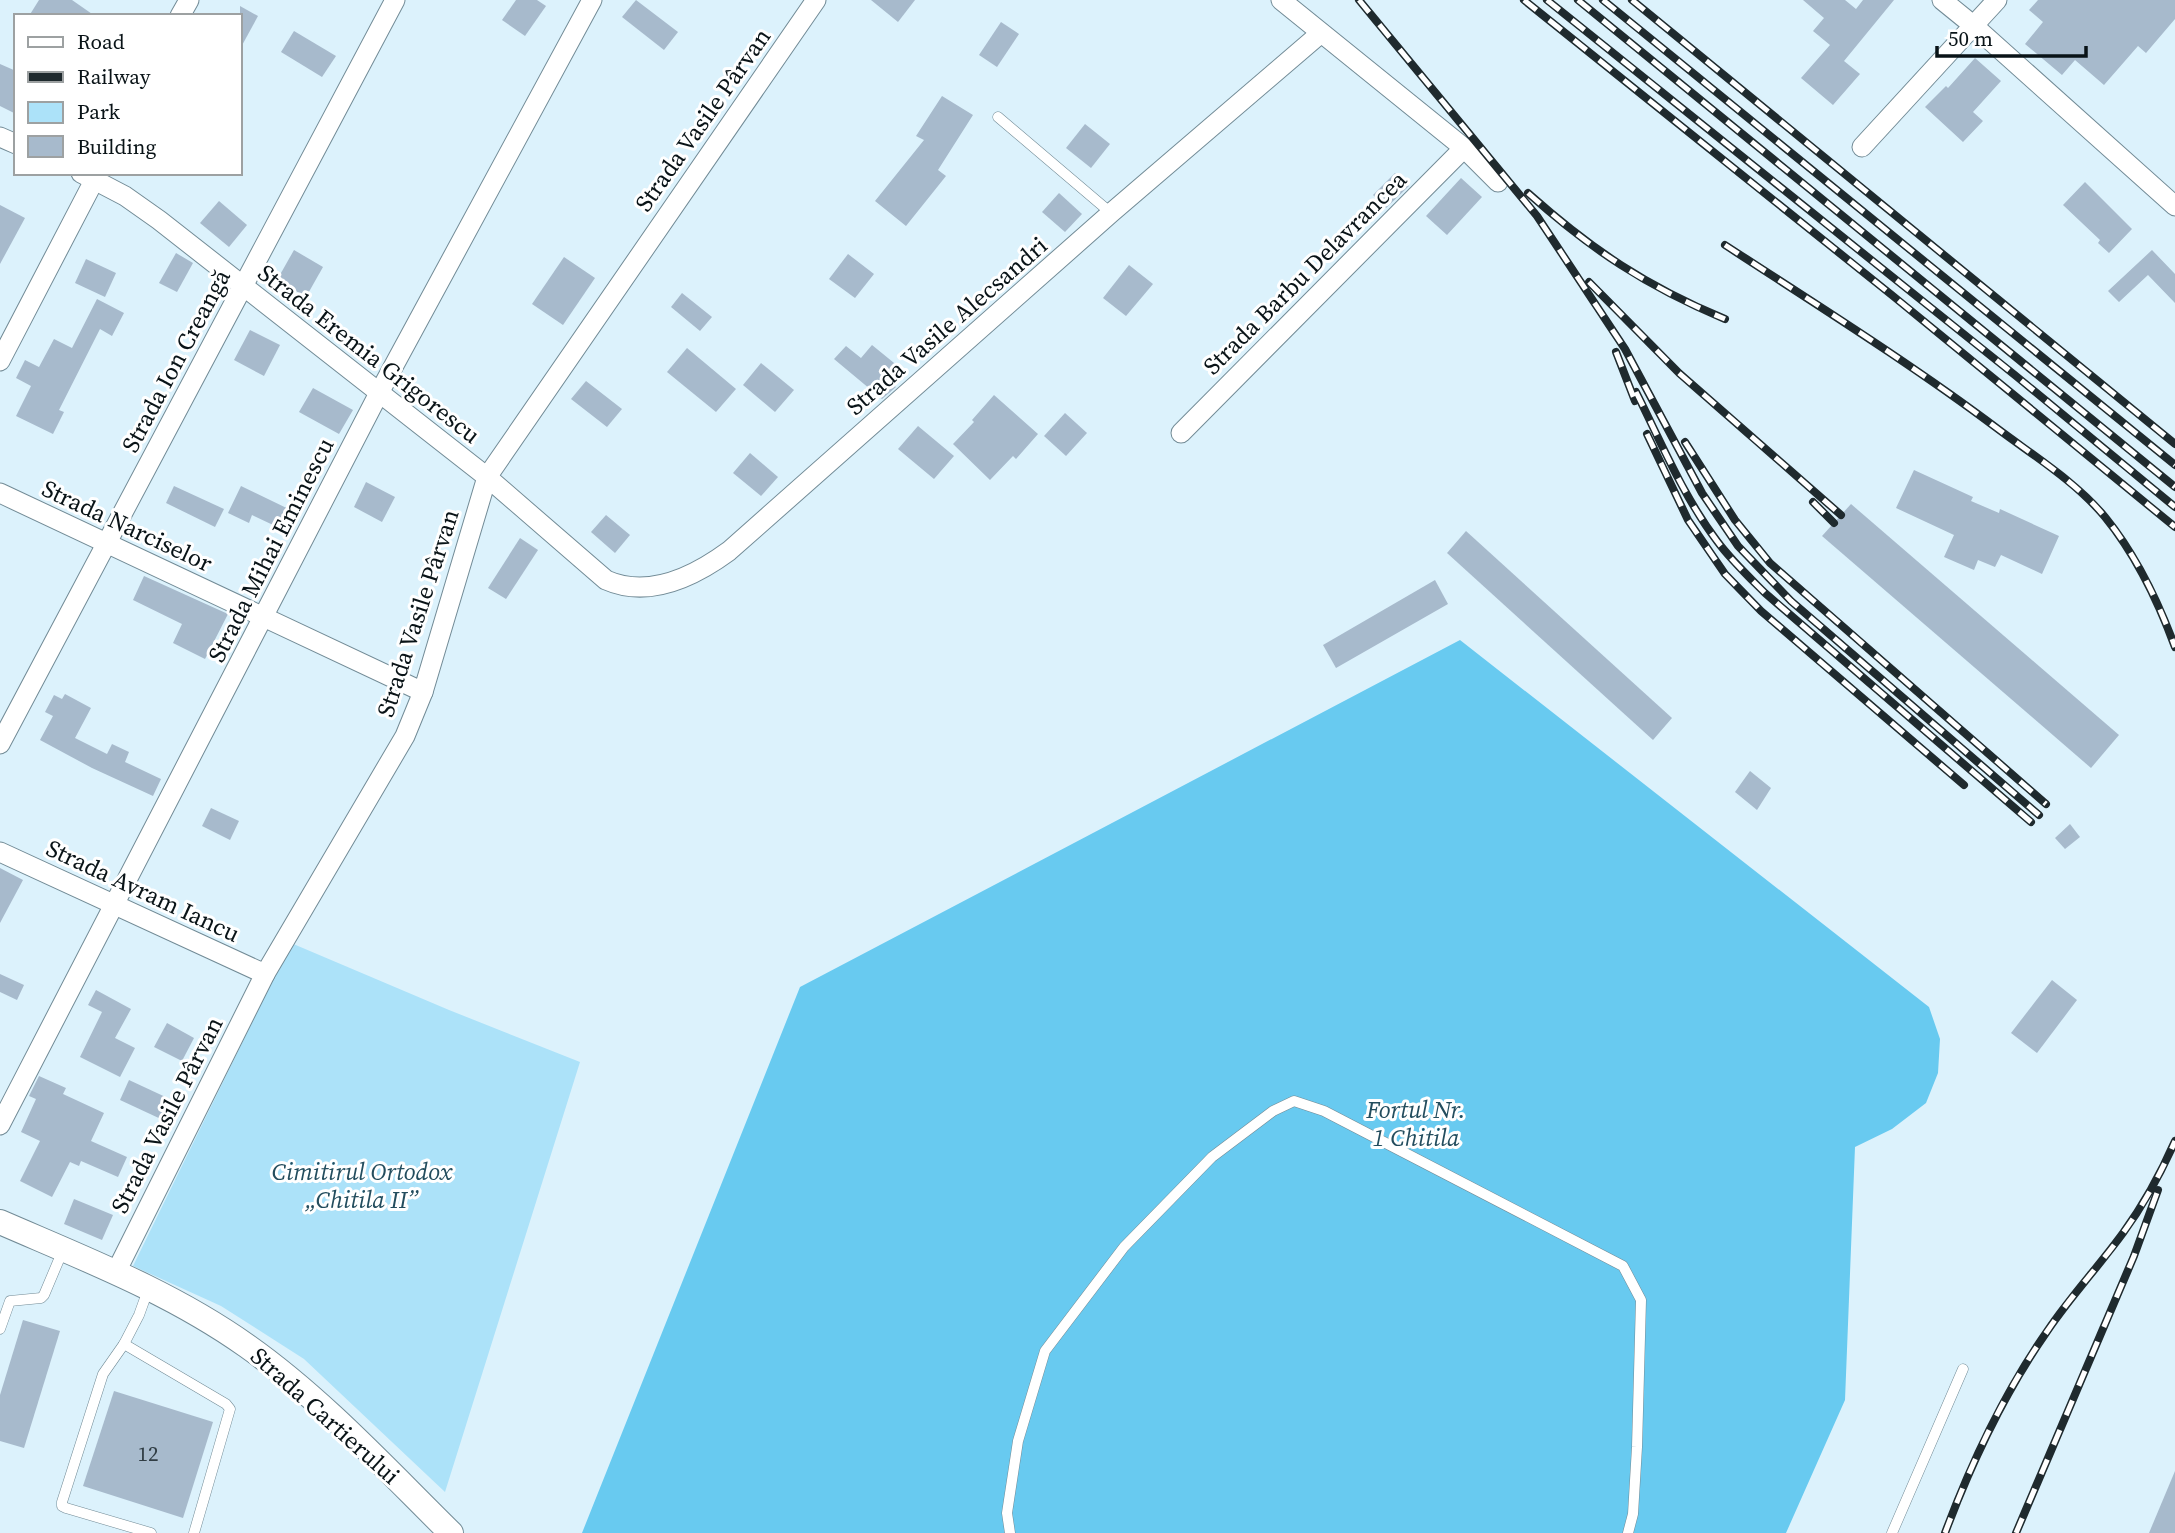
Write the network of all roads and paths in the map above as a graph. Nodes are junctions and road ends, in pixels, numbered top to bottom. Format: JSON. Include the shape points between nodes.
{"nodes":[{"id":1,"x":395,"y":0,"type":"edge"},
{"id":2,"x":592,"y":0,"type":"edge"},
{"id":3,"x":816,"y":0,"type":"edge"},
{"id":4,"x":1281,"y":0,"type":"edge"},
{"id":5,"x":1942,"y":0,"type":"edge"},
{"id":6,"x":1997,"y":0,"type":"edge"},
{"id":7,"x":1974,"y":26,"type":"junction"},
{"id":8,"x":1321,"y":33,"type":"junction"},
{"id":9,"x":998,"y":117,"type":"dead end"},
{"id":10,"x":1862,"y":147,"type":"dead end"},
{"id":11,"x":1464,"y":148,"type":"junction"},
{"id":12,"x":91,"y":175,"type":"edge"},
{"id":13,"x":1498,"y":182,"type":"dead end"},
{"id":14,"x":2175,"y":206,"type":"edge"},
{"id":15,"x":1111,"y":213,"type":"junction"},
{"id":16,"x":242,"y":287,"type":"junction"},
{"id":17,"x":0,"y":361,"type":"edge"},
{"id":18,"x":379,"y":393,"type":"junction"},
{"id":19,"x":1181,"y":433,"type":"dead end"},
{"id":20,"x":487,"y":477,"type":"junction"},
{"id":21,"x":0,"y":493,"type":"edge"},
{"id":22,"x":107,"y":544,"type":"junction"},
{"id":23,"x":584,"y":561,"type":"joint"},
{"id":24,"x":265,"y":617,"type":"junction"},
{"id":25,"x":423,"y":692,"type":"junction"},
{"id":26,"x":0,"y":744,"type":"edge"},
{"id":27,"x":0,"y":852,"type":"edge"},
{"id":28,"x":115,"y":905,"type":"junction"},
{"id":29,"x":265,"y":974,"type":"junction"},
{"id":30,"x":0,"y":1125,"type":"edge"},
{"id":31,"x":0,"y":1222,"type":"edge"},
{"id":32,"x":63,"y":1249,"type":"junction"},
{"id":33,"x":116,"y":1272,"type":"junction"},
{"id":34,"x":150,"y":1287,"type":"junction"},
{"id":35,"x":0,"y":1329,"type":"edge"},
{"id":36,"x":124,"y":1345,"type":"junction"},
{"id":37,"x":1963,"y":1369,"type":"dead end"},
{"id":38,"x":151,"y":1533,"type":"edge"},
{"id":39,"x":194,"y":1533,"type":"edge"},
{"id":40,"x":451,"y":1533,"type":"edge"},
{"id":41,"x":1010,"y":1533,"type":"edge"},
{"id":42,"x":1628,"y":1533,"type":"edge"},
{"id":43,"x":1892,"y":1533,"type":"edge"}],
"edges":[{"from":1,"to":16,"type":"street","name":"Strada Ion Creangă"},
{"from":2,"to":18,"type":"street","name":"Strada Mihai Eminescu"},
{"from":3,"to":20,"type":"street","name":"Strada Vasile Pârvan"},
{"from":4,"to":8,"type":"street"},
{"from":5,"to":7,"type":"street"},
{"from":6,"to":7,"type":"street"},
{"from":7,"to":10,"type":"street"},
{"from":7,"to":14,"type":"street"},
{"from":8,"to":11,"type":"street"},
{"from":8,"to":15,"type":"street","name":"Strada Vasile Alecsandri"},
{"from":9,"to":15,"type":"lane"},
{"from":11,"to":13,"type":"street"},
{"from":11,"to":19,"type":"street","name":"Strada Barbu Delavrancea"},
{"from":12,"to":16,"type":"street","name":"Strada Eremia Grigorescu","via":[[159,220]]},
{"from":12,"to":17,"type":"street"},
{"from":15,"to":23,"type":"street","name":"Strada Vasile Alecsandri","via":[[709,566],[659,585],[629,587],[606,580]]},
{"from":16,"to":18,"type":"street","name":"Strada Eremia Grigorescu"},
{"from":16,"to":22,"type":"street","name":"Strada Ion Creangă"},
{"from":18,"to":20,"type":"street","name":"Strada Eremia Grigorescu"},
{"from":18,"to":24,"type":"street","name":"Strada Mihai Eminescu"},
{"from":20,"to":23,"type":"street","name":"Strada Eremia Grigorescu"},
{"from":20,"to":25,"type":"street","name":"Strada Vasile Pârvan"},
{"from":21,"to":22,"type":"street","name":"Strada Narciselor"},
{"from":22,"to":24,"type":"street","name":"Strada Narciselor"},
{"from":22,"to":26,"type":"street","name":"Strada Ion Creangă"},
{"from":24,"to":25,"type":"street","name":"Strada Narciselor"},
{"from":24,"to":28,"type":"street","name":"Strada Mihai Eminescu"},
{"from":25,"to":29,"type":"street","name":"Strada Vasile Pârvan","via":[[405,736]]},
{"from":27,"to":28,"type":"street","name":"Strada Avram Iancu"},
{"from":28,"to":29,"type":"street","name":"Strada Avram Iancu"},
{"from":28,"to":30,"type":"street","name":"Strada Mihai Eminescu"},
{"from":29,"to":33,"type":"street","name":"Strada Vasile Pârvan"},
{"from":31,"to":32,"type":"street","name":"Strada Cartierului"},
{"from":32,"to":33,"type":"street","name":"Strada Cartierului"},
{"from":32,"to":35,"type":"lane","via":[[44,1296],[10,1301]]},
{"from":33,"to":34,"type":"street","name":"Strada Cartierului"},
{"from":34,"to":36,"type":"lane"},
{"from":34,"to":40,"type":"street","name":"Strada Cartierului","via":[[279,1370]]},
{"from":36,"to":38,"type":"lane","via":[[103,1374],[62,1506]]},
{"from":36,"to":39,"type":"lane","via":[[230,1409]]},
{"from":37,"to":43,"type":"lane"},
{"from":41,"to":42,"type":"lane","via":[[1007,1513],[1018,1441],[1045,1351],[1124,1247],[1212,1157],[1273,1111],[1294,1101],[1324,1111],[1623,1266],[1641,1300],[1637,1447]]}]}
